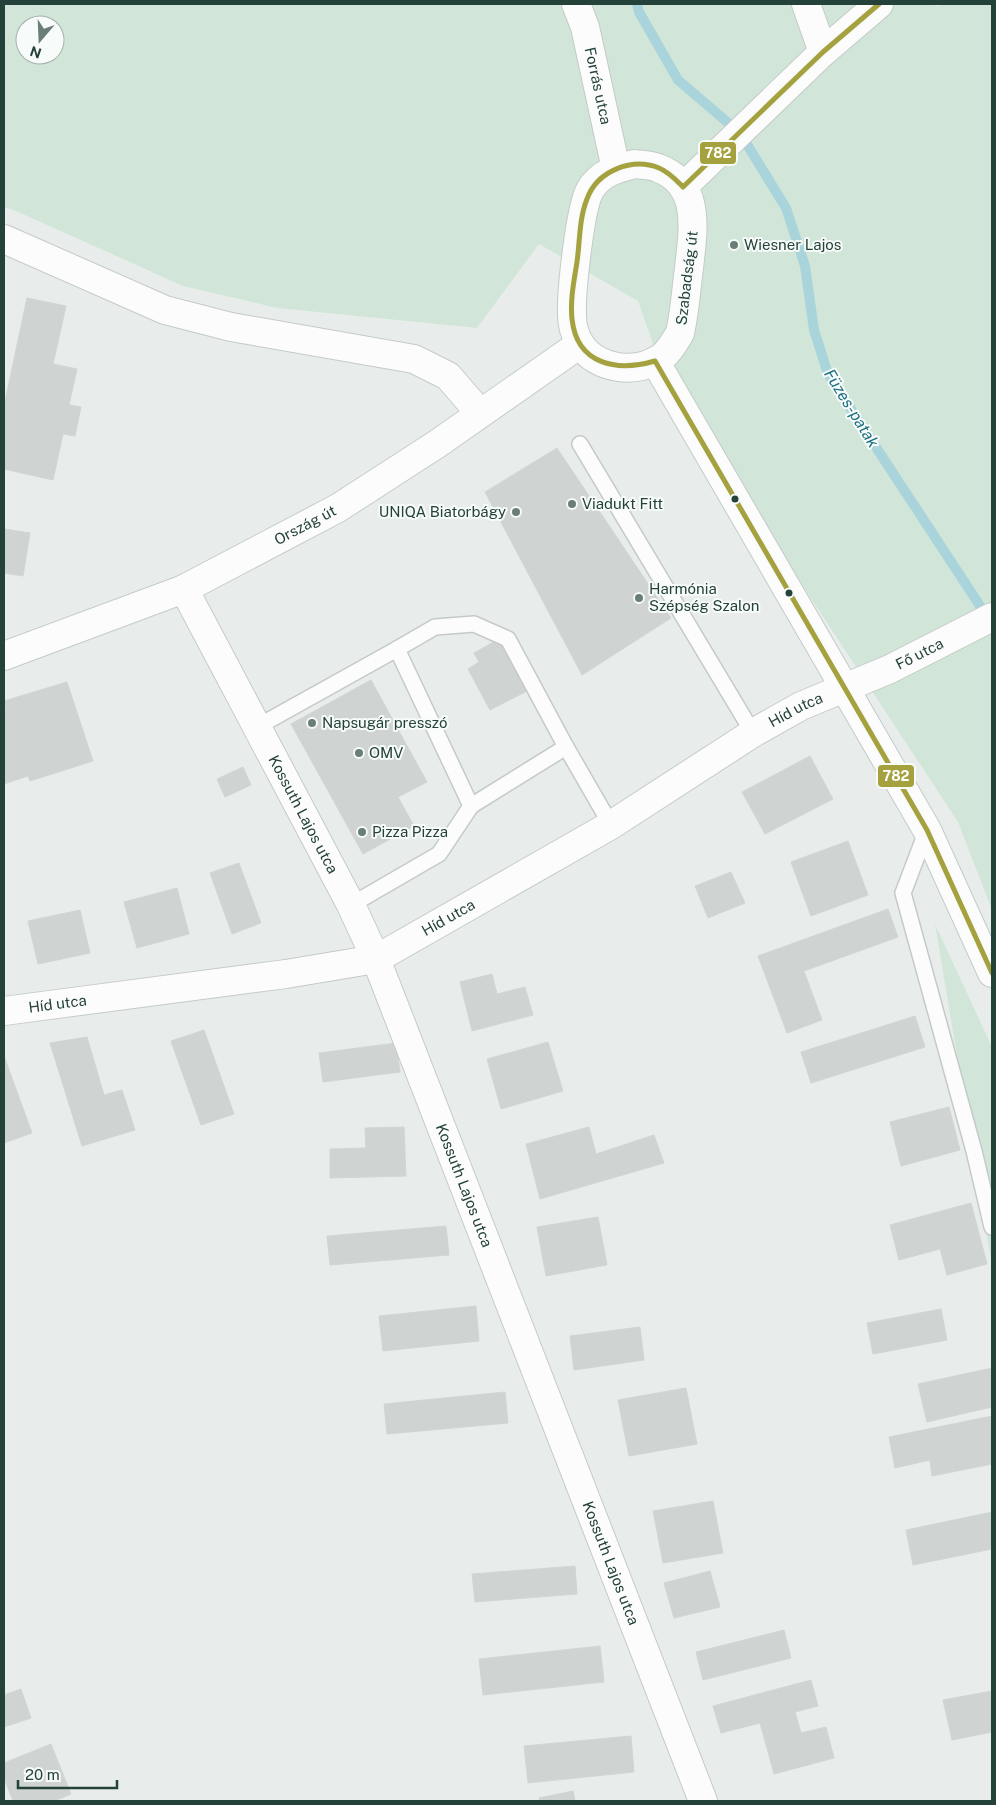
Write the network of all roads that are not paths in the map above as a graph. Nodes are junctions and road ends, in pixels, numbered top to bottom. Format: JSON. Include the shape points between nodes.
{"nodes":[{"id":1,"x":576,"y":4,"type":"edge"},
{"id":2,"x":806,"y":4,"type":"edge"},
{"id":3,"x":880,"y":4,"type":"edge"},
{"id":4,"x":823,"y":52,"type":"junction"},
{"id":5,"x":616,"y":169,"type":"junction"},
{"id":6,"x":683,"y":187,"type":"junction"},
{"id":7,"x":4,"y":239,"type":"edge"},
{"id":8,"x":580,"y":344,"type":"junction"},
{"id":9,"x":655,"y":361,"type":"junction"},
{"id":10,"x":479,"y":412,"type":"junction"},
{"id":11,"x":580,"y":444,"type":"dead end"},
{"id":12,"x":184,"y":589,"type":"junction"},
{"id":13,"x":992,"y":617,"type":"edge"},
{"id":14,"x":397,"y":649,"type":"junction"},
{"id":15,"x":4,"y":656,"type":"edge"},
{"id":16,"x":845,"y":687,"type":"junction"},
{"id":17,"x":257,"y":727,"type":"junction"},
{"id":18,"x":753,"y":733,"type":"junction"},
{"id":19,"x":566,"y":747,"type":"junction"},
{"id":20,"x":471,"y":806,"type":"junction"},
{"id":21,"x":611,"y":825,"type":"junction"},
{"id":22,"x":927,"y":830,"type":"junction"},
{"id":23,"x":351,"y":905,"type":"junction"},
{"id":24,"x":376,"y":959,"type":"junction"},
{"id":25,"x":992,"y":974,"type":"edge"},
{"id":26,"x":4,"y":1011,"type":"edge"},
{"id":27,"x":992,"y":1227,"type":"edge"},
{"id":28,"x":703,"y":1801,"type":"edge"}],
"edges":[{"from":1,"to":5,"type":"street","name":"Forrás utca","via":[[585,27]]},
{"from":2,"to":4,"type":"street"},
{"from":3,"to":4,"type":"street"},
{"from":4,"to":6,"type":"street"},
{"from":5,"to":6,"type":"street","name":"Szabadság út","via":[[635,164],[658,167]]},
{"from":5,"to":8,"type":"street","name":"Szabadság út","via":[[600,177],[590,190],[583,209],[572,314]]},
{"from":6,"to":9,"type":"street","name":"Szabadság út","via":[[694,220],[683,318],[680,333],[672,347]]},
{"from":7,"to":10,"type":"street","via":[[165,310],[231,326],[414,359],[448,376]]},
{"from":8,"to":9,"type":"street","via":[[596,360],[607,365],[636,368]]},
{"from":8,"to":10,"type":"street","name":"Ország út"},
{"from":9,"to":16,"type":"street"},
{"from":10,"to":12,"type":"street","name":"Ország út","via":[[338,508]]},
{"from":11,"to":18,"type":"lane"},
{"from":12,"to":15,"type":"street","name":"Ország út"},
{"from":12,"to":17,"type":"street","name":"Kossuth Lajos utca"},
{"from":13,"to":16,"type":"street","name":"Fő utca","via":[[890,669]]},
{"from":14,"to":17,"type":"lane"},
{"from":14,"to":19,"type":"lane","via":[[435,627],[474,624],[508,639]]},
{"from":14,"to":20,"type":"lane"},
{"from":16,"to":18,"type":"street","name":"Híd utca","via":[[801,706]]},
{"from":16,"to":22,"type":"street"},
{"from":17,"to":23,"type":"street","name":"Kossuth Lajos utca"},
{"from":18,"to":21,"type":"street","name":"Híd utca"},
{"from":19,"to":20,"type":"lane"},
{"from":19,"to":21,"type":"lane"},
{"from":20,"to":23,"type":"lane","via":[[439,854]]},
{"from":21,"to":24,"type":"street","name":"Híd utca"},
{"from":22,"to":25,"type":"street"},
{"from":22,"to":27,"type":"lane","via":[[903,893]]},
{"from":23,"to":24,"type":"street","name":"Kossuth Lajos utca"},
{"from":24,"to":26,"type":"street","name":"Híd utca"},
{"from":24,"to":28,"type":"street","name":"Kossuth Lajos utca"}]}
